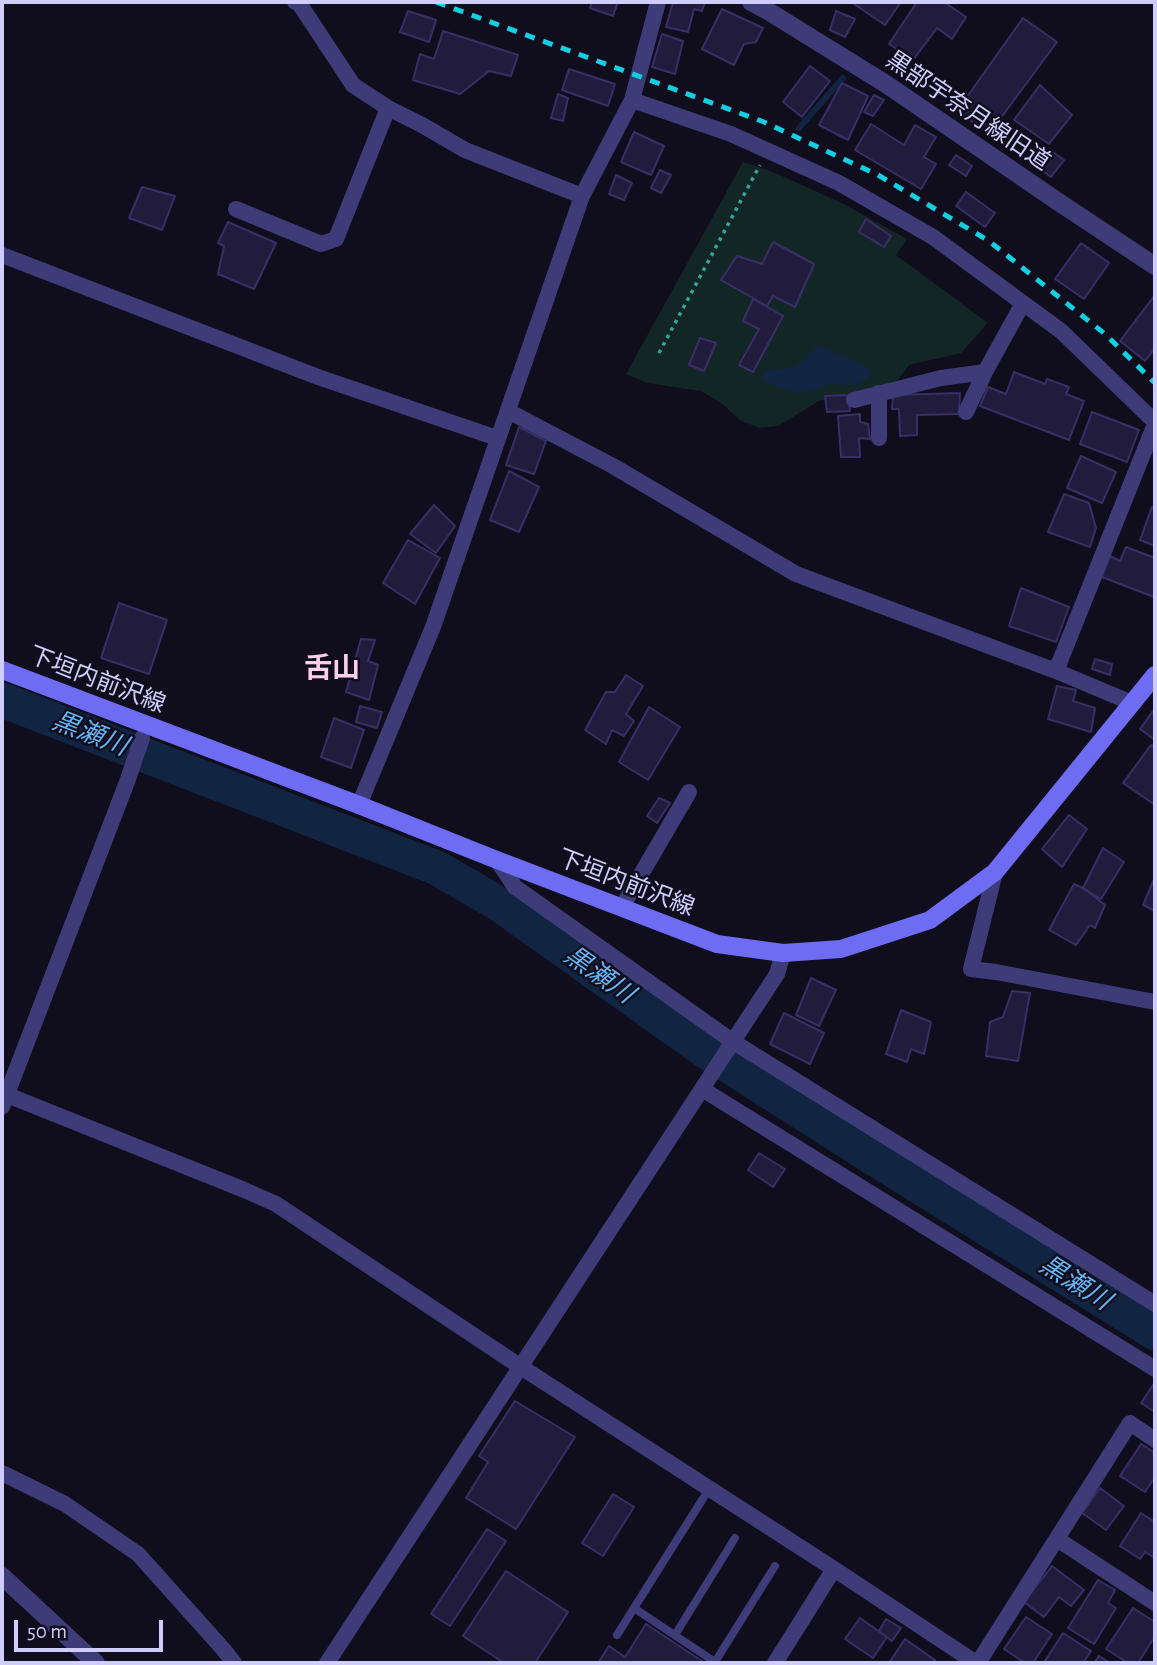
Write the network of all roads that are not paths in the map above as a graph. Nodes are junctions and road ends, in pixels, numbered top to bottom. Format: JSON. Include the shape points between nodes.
{"nodes":[{"id":1,"x":295,"y":2,"type":"edge"},
{"id":2,"x":658,"y":2,"type":"edge"},
{"id":3,"x":751,"y":2,"type":"edge"},
{"id":4,"x":771,"y":6,"type":"edge"},
{"id":5,"x":632,"y":100,"type":"junction"},
{"id":6,"x":388,"y":108,"type":"junction"},
{"id":7,"x":582,"y":196,"type":"junction"},
{"id":8,"x":236,"y":209,"type":"dead end"},
{"id":9,"x":2,"y":255,"type":"edge"},
{"id":10,"x":1155,"y":266,"type":"edge"},
{"id":11,"x":1023,"y":303,"type":"junction"},
{"id":12,"x":985,"y":372,"type":"junction"},
{"id":13,"x":879,"y":393,"type":"junction"},
{"id":14,"x":854,"y":400,"type":"dead end"},
{"id":15,"x":508,"y":411,"type":"junction"},
{"id":16,"x":966,"y":412,"type":"dead end"},
{"id":17,"x":1155,"y":423,"type":"edge"},
{"id":18,"x":497,"y":438,"type":"junction"},
{"id":19,"x":879,"y":438,"type":"dead end"},
{"id":20,"x":2,"y":670,"type":"edge"},
{"id":21,"x":1056,"y":671,"type":"junction"},
{"id":22,"x":1155,"y":675,"type":"edge"},
{"id":23,"x":1132,"y":703,"type":"junction"},
{"id":24,"x":145,"y":732,"type":"junction"},
{"id":25,"x":689,"y":792,"type":"dead end"},
{"id":26,"x":359,"y":805,"type":"junction"},
{"id":27,"x":496,"y":860,"type":"junction"},
{"id":28,"x":995,"y":872,"type":"junction"},
{"id":29,"x":622,"y":907,"type":"junction"},
{"id":30,"x":783,"y":953,"type":"junction"},
{"id":31,"x":1155,"y":1002,"type":"edge"},
{"id":32,"x":732,"y":1041,"type":"junction"},
{"id":33,"x":705,"y":1083,"type":"junction"},
{"id":34,"x":3,"y":1098,"type":"edge"},
{"id":35,"x":1155,"y":1304,"type":"edge"},
{"id":36,"x":521,"y":1367,"type":"junction"},
{"id":37,"x":1155,"y":1369,"type":"edge"},
{"id":38,"x":1155,"y":1440,"type":"edge"},
{"id":39,"x":2,"y":1473,"type":"edge"},
{"id":40,"x":709,"y":1489,"type":"junction"},
{"id":41,"x":735,"y":1538,"type":"dead end"},
{"id":42,"x":1057,"y":1539,"type":"junction"},
{"id":43,"x":775,"y":1566,"type":"dead end"},
{"id":44,"x":834,"y":1569,"type":"junction"},
{"id":45,"x":2,"y":1576,"type":"edge"},
{"id":46,"x":1155,"y":1603,"type":"edge"},
{"id":47,"x":634,"y":1608,"type":"junction"},
{"id":48,"x":617,"y":1635,"type":"dead end"},
{"id":49,"x":675,"y":1635,"type":"junction"},
{"id":50,"x":96,"y":1663,"type":"edge"},
{"id":51,"x":234,"y":1663,"type":"edge"},
{"id":52,"x":327,"y":1663,"type":"edge"},
{"id":53,"x":775,"y":1663,"type":"edge"},
{"id":54,"x":977,"y":1663,"type":"edge"}],
"edges":[{"from":1,"to":6,"type":"street","via":[[354,85]]},
{"from":2,"to":5,"type":"street"},
{"from":3,"to":4,"type":"street","name":"黒部宇奈月線旧道"},
{"from":4,"to":10,"type":"street","name":"黒部宇奈月線旧道"},
{"from":5,"to":7,"type":"street"},
{"from":5,"to":11,"type":"street","via":[[731,134],[839,183],[933,237]]},
{"from":6,"to":7,"type":"street","via":[[465,150]]},
{"from":6,"to":8,"type":"street","via":[[335,239],[321,244]]},
{"from":7,"to":15,"type":"street"},
{"from":9,"to":18,"type":"street","via":[[318,377]]},
{"from":11,"to":12,"type":"street"},
{"from":11,"to":17,"type":"street","via":[[1061,331]]},
{"from":12,"to":13,"type":"street"},
{"from":12,"to":16,"type":"street"},
{"from":13,"to":14,"type":"street"},
{"from":13,"to":19,"type":"street"},
{"from":15,"to":18,"type":"street"},
{"from":15,"to":21,"type":"street","via":[[613,466],[796,574]]},
{"from":17,"to":21,"type":"street"},
{"from":18,"to":26,"type":"street","via":[[433,627]]},
{"from":20,"to":24,"type":"main road","name":"下垣内前沢線"},
{"from":21,"to":23,"type":"street"},
{"from":22,"to":23,"type":"main road","name":"下垣内前沢線"},
{"from":23,"to":28,"type":"main road","name":"下垣内前沢線"},
{"from":24,"to":26,"type":"main road","name":"下垣内前沢線"},
{"from":24,"to":34,"type":"street"},
{"from":25,"to":29,"type":"street"},
{"from":26,"to":27,"type":"main road","name":"下垣内前沢線"},
{"from":27,"to":29,"type":"main road","name":"下垣内前沢線"},
{"from":27,"to":32,"type":"street","via":[[516,887]]},
{"from":28,"to":30,"type":"main road","name":"下垣内前沢線","via":[[930,920],[841,949]]},
{"from":28,"to":31,"type":"street","via":[[971,969]]},
{"from":29,"to":30,"type":"main road","name":"下垣内前沢線","via":[[718,944]]},
{"from":30,"to":32,"type":"street","via":[[777,974]]},
{"from":32,"to":33,"type":"street"},
{"from":32,"to":35,"type":"street"},
{"from":33,"to":36,"type":"street"},
{"from":33,"to":37,"type":"street"},
{"from":34,"to":36,"type":"street","via":[[276,1204]]},
{"from":36,"to":40,"type":"street"},
{"from":36,"to":52,"type":"street"},
{"from":38,"to":42,"type":"street","via":[[1130,1423]]},
{"from":39,"to":51,"type":"street","via":[[65,1504],[138,1554]]},
{"from":40,"to":44,"type":"street"},
{"from":40,"to":47,"type":"lane"},
{"from":41,"to":49,"type":"lane"},
{"from":42,"to":46,"type":"street"},
{"from":42,"to":54,"type":"street"},
{"from":43,"to":49,"type":"lane","via":[[715,1662]]},
{"from":44,"to":53,"type":"street"},
{"from":44,"to":54,"type":"street"},
{"from":45,"to":50,"type":"street"},
{"from":47,"to":48,"type":"lane"},
{"from":47,"to":49,"type":"lane"}]}
